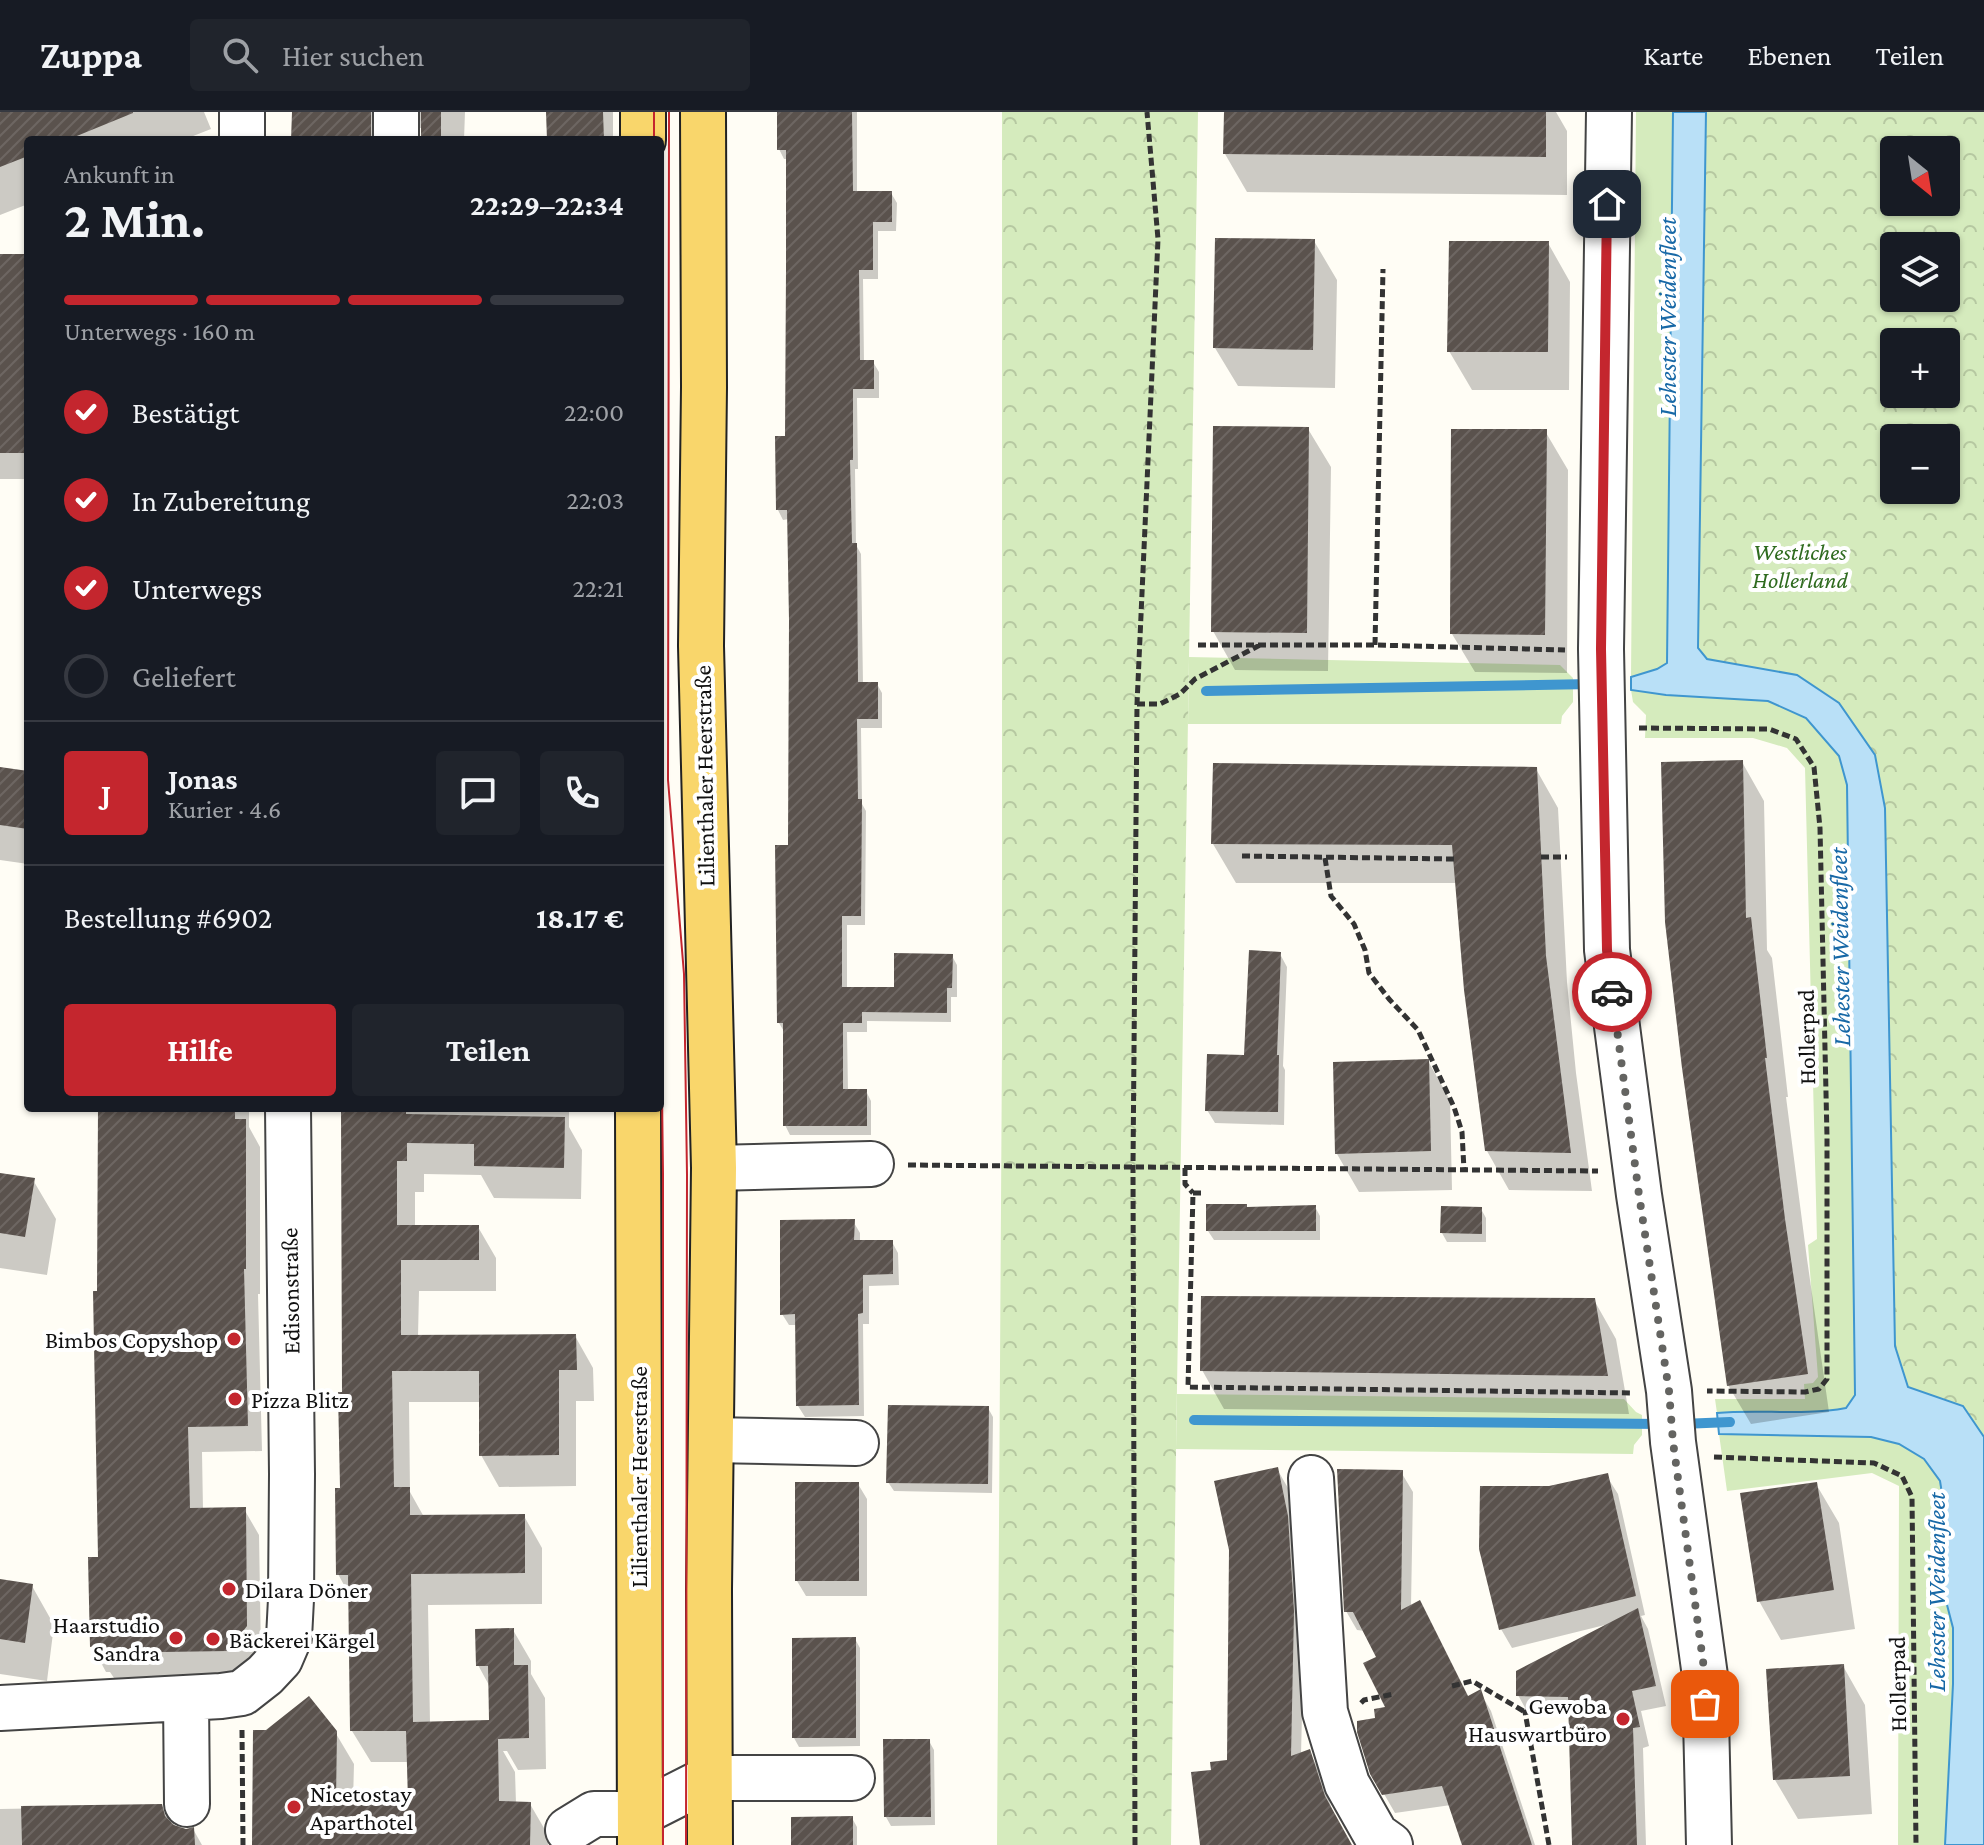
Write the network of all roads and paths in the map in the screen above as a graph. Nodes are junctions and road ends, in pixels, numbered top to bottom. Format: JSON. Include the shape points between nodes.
{"nodes":[{"id":1,"x":242,"y":112,"type":"edge"},
{"id":2,"x":396,"y":112,"type":"edge"},
{"id":3,"x":643,"y":112,"type":"edge"},
{"id":4,"x":703,"y":112,"type":"edge"},
{"id":5,"x":1147,"y":112,"type":"edge"},
{"id":6,"x":1609,"y":112,"type":"edge"},
{"id":7,"x":242,"y":136,"type":"edge"},
{"id":8,"x":396,"y":136,"type":"edge"},
{"id":9,"x":643,"y":136,"type":"edge"},
{"id":10,"x":1383,"y":269,"type":"dead end"},
{"id":11,"x":1198,"y":645,"type":"dead end"},
{"id":12,"x":1261,"y":645,"type":"junction"},
{"id":13,"x":1375,"y":645,"type":"junction"},
{"id":14,"x":1608,"y":688,"type":"junction"},
{"id":15,"x":1137,"y":704,"type":"junction"},
{"id":16,"x":1242,"y":856,"type":"dead end"},
{"id":17,"x":1325,"y":858,"type":"junction"},
{"id":18,"x":1454,"y":859,"type":"dead end"},
{"id":19,"x":288,"y":1112,"type":"edge"},
{"id":20,"x":638,"y":1112,"type":"edge"},
{"id":21,"x":871,"y":1164,"type":"joint"},
{"id":22,"x":1133,"y":1167,"type":"junction"},
{"id":23,"x":714,"y":1168,"type":"junction"},
{"id":24,"x":1185,"y":1168,"type":"junction"},
{"id":25,"x":1635,"y":1169,"type":"junction"},
{"id":26,"x":1464,"y":1170,"type":"junction"},
{"id":27,"x":1193,"y":1193,"type":"junction"},
{"id":28,"x":1201,"y":1193,"type":"dead end"},
{"id":29,"x":1678,"y":1407,"type":"junction"},
{"id":30,"x":711,"y":1440,"type":"junction"},
{"id":31,"x":856,"y":1443,"type":"dead end"},
{"id":32,"x":1714,"y":1457,"type":"dead end"},
{"id":33,"x":1311,"y":1478,"type":"dead end"},
{"id":34,"x":1452,"y":1686,"type":"dead end"},
{"id":35,"x":242,"y":1693,"type":"junction"},
{"id":36,"x":186,"y":1698,"type":"junction"},
{"id":37,"x":0,"y":1708,"type":"edge"},
{"id":38,"x":1588,"y":1709,"type":"dead end"},
{"id":39,"x":1525,"y":1712,"type":"junction"},
{"id":40,"x":710,"y":1778,"type":"junction"},
{"id":41,"x":852,"y":1778,"type":"dead end"},
{"id":42,"x":187,"y":1804,"type":"dead end"},
{"id":43,"x":640,"y":1829,"type":"edge"},
{"id":44,"x":568,"y":1830,"type":"dead end"},
{"id":45,"x":243,"y":1845,"type":"edge"},
{"id":46,"x":710,"y":1845,"type":"edge"},
{"id":47,"x":1135,"y":1845,"type":"edge"},
{"id":48,"x":1390,"y":1845,"type":"edge"},
{"id":49,"x":1549,"y":1845,"type":"edge"},
{"id":50,"x":1709,"y":1845,"type":"edge"},
{"id":51,"x":1916,"y":1845,"type":"edge"}],
"edges":[{"from":1,"to":7,"type":"street"},
{"from":2,"to":8,"type":"street"},
{"from":3,"to":9,"type":"main road"},
{"from":4,"to":23,"type":"main road","name":"Lilienthaler Heerstraße","via":[[701,646]]},
{"from":5,"to":15,"type":"path","via":[[1158,239]]},
{"from":6,"to":14,"type":"street"},
{"from":10,"to":13,"type":"path"},
{"from":11,"to":12,"type":"path"},
{"from":12,"to":13,"type":"path"},
{"from":12,"to":15,"type":"path","via":[[1160,704]]},
{"from":13,"to":14,"type":"path"},
{"from":14,"to":25,"type":"street","via":[[1607,950]]},
{"from":14,"to":29,"type":"path","name":"Hollerpad","via":[[1796,739],[1814,767],[1820,828],[1827,1379],[1819,1389],[1805,1392]]},
{"from":15,"to":22,"type":"path"},
{"from":16,"to":17,"type":"path"},
{"from":17,"to":18,"type":"path"},
{"from":17,"to":26,"type":"path","via":[[1331,896],[1354,924],[1369,973],[1418,1030],[1449,1097],[1462,1132]]},
{"from":19,"to":35,"type":"street","name":"Edisonstraße","via":[[289,1638],[280,1659]]},
{"from":20,"to":43,"type":"main road","name":"Lilienthaler Heerstraße"},
{"from":21,"to":22,"type":"path"},
{"from":21,"to":23,"type":"street"},
{"from":22,"to":24,"type":"path"},
{"from":22,"to":47,"type":"path"},
{"from":23,"to":30,"type":"main road","name":"Lilienthaler Heerstraße"},
{"from":24,"to":26,"type":"path"},
{"from":24,"to":27,"type":"path","via":[[1185,1184]]},
{"from":25,"to":26,"type":"path"},
{"from":25,"to":29,"type":"street"},
{"from":27,"to":28,"type":"path"},
{"from":27,"to":29,"type":"path","via":[[1188,1387],[1614,1393]]},
{"from":29,"to":50,"type":"street","via":[[1705,1676]]},
{"from":30,"to":31,"type":"street"},
{"from":30,"to":40,"type":"main road","name":"Lilienthaler Heerstraße"},
{"from":32,"to":51,"type":"path","name":"Hollerpad","via":[[1874,1463],[1902,1476],[1912,1497]]},
{"from":33,"to":48,"type":"street","via":[[1325,1712],[1347,1784],[1376,1835]]},
{"from":34,"to":39,"type":"path","via":[[1472,1681]]},
{"from":35,"to":36,"type":"street"},
{"from":35,"to":45,"type":"path"},
{"from":36,"to":37,"type":"street","via":[[138,1716],[47,1722]]},
{"from":36,"to":42,"type":"street"},
{"from":38,"to":39,"type":"path"},
{"from":39,"to":49,"type":"path"},
{"from":40,"to":41,"type":"street"},
{"from":40,"to":43,"type":"street"},
{"from":40,"to":46,"type":"main road","name":"Lilienthaler Heerstraße"},
{"from":43,"to":44,"type":"street","via":[[594,1814]]}]}
